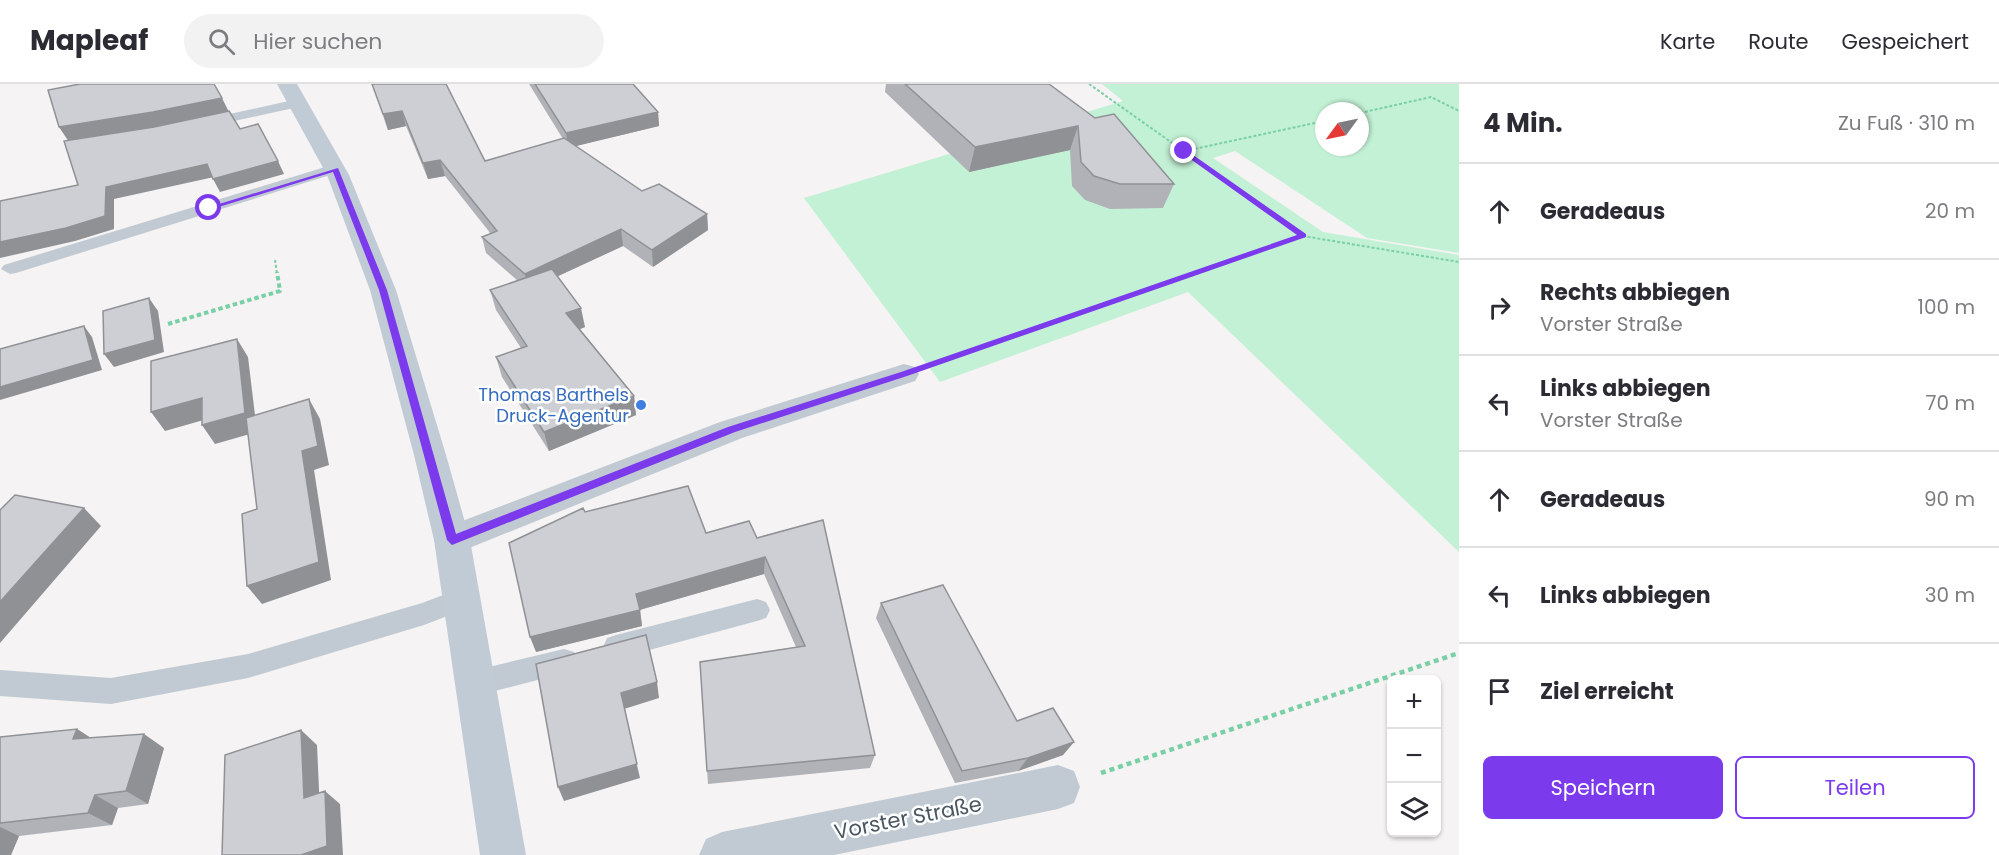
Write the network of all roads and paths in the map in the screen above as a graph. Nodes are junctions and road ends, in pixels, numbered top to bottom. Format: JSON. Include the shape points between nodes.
{"nodes":[{"id":1,"x":1089,"y":84,"type":"edge"},
{"id":2,"x":292,"y":93,"type":"edge"},
{"id":3,"x":1369,"y":111,"type":"edge"},
{"id":4,"x":1459,"y":111,"type":"edge"},
{"id":5,"x":1315,"y":123,"type":"edge"},
{"id":6,"x":183,"y":128,"type":"edge"},
{"id":7,"x":1184,"y":151,"type":"junction"},
{"id":8,"x":335,"y":170,"type":"junction"},
{"id":9,"x":1303,"y":236,"type":"junction"},
{"id":10,"x":275,"y":260,"type":"dead end"},
{"id":11,"x":1459,"y":262,"type":"edge"},
{"id":12,"x":10,"y":268,"type":"dead end"},
{"id":13,"x":168,"y":324,"type":"dead end"},
{"id":14,"x":904,"y":374,"type":"joint"},
{"id":15,"x":452,"y":540,"type":"junction"},
{"id":16,"x":462,"y":599,"type":"junction"},
{"id":17,"x":757,"y":610,"type":"dead end"},
{"id":18,"x":1459,"y":653,"type":"edge"},
{"id":19,"x":0,"y":683,"type":"edge"},
{"id":20,"x":476,"y":684,"type":"junction"},
{"id":21,"x":1058,"y":787,"type":"joint"},
{"id":22,"x":502,"y":855,"type":"edge"},
{"id":23,"x":722,"y":855,"type":"edge"}],
"edges":[{"from":1,"to":7,"type":"path"},
{"from":2,"to":6,"type":"lane"},
{"from":2,"to":8,"type":"main road"},
{"from":3,"to":4,"type":"path","via":[[1431,98]]},
{"from":5,"to":7,"type":"path"},
{"from":7,"to":9,"type":"path"},
{"from":8,"to":12,"type":"lane"},
{"from":8,"to":15,"type":"main road","via":[[383,290]]},
{"from":9,"to":11,"type":"path"},
{"from":9,"to":14,"type":"path"},
{"from":10,"to":13,"type":"path","via":[[280,291]]},
{"from":14,"to":15,"type":"street","via":[[731,430]]},
{"from":15,"to":16,"type":"main road"},
{"from":16,"to":19,"type":"lane","via":[[248,666],[111,691]]},
{"from":16,"to":20,"type":"main road"},
{"from":17,"to":20,"type":"lane"},
{"from":18,"to":21,"type":"path"},
{"from":20,"to":22,"type":"main road"},
{"from":21,"to":23,"type":"street","name":"Vorster Straße"}]}
